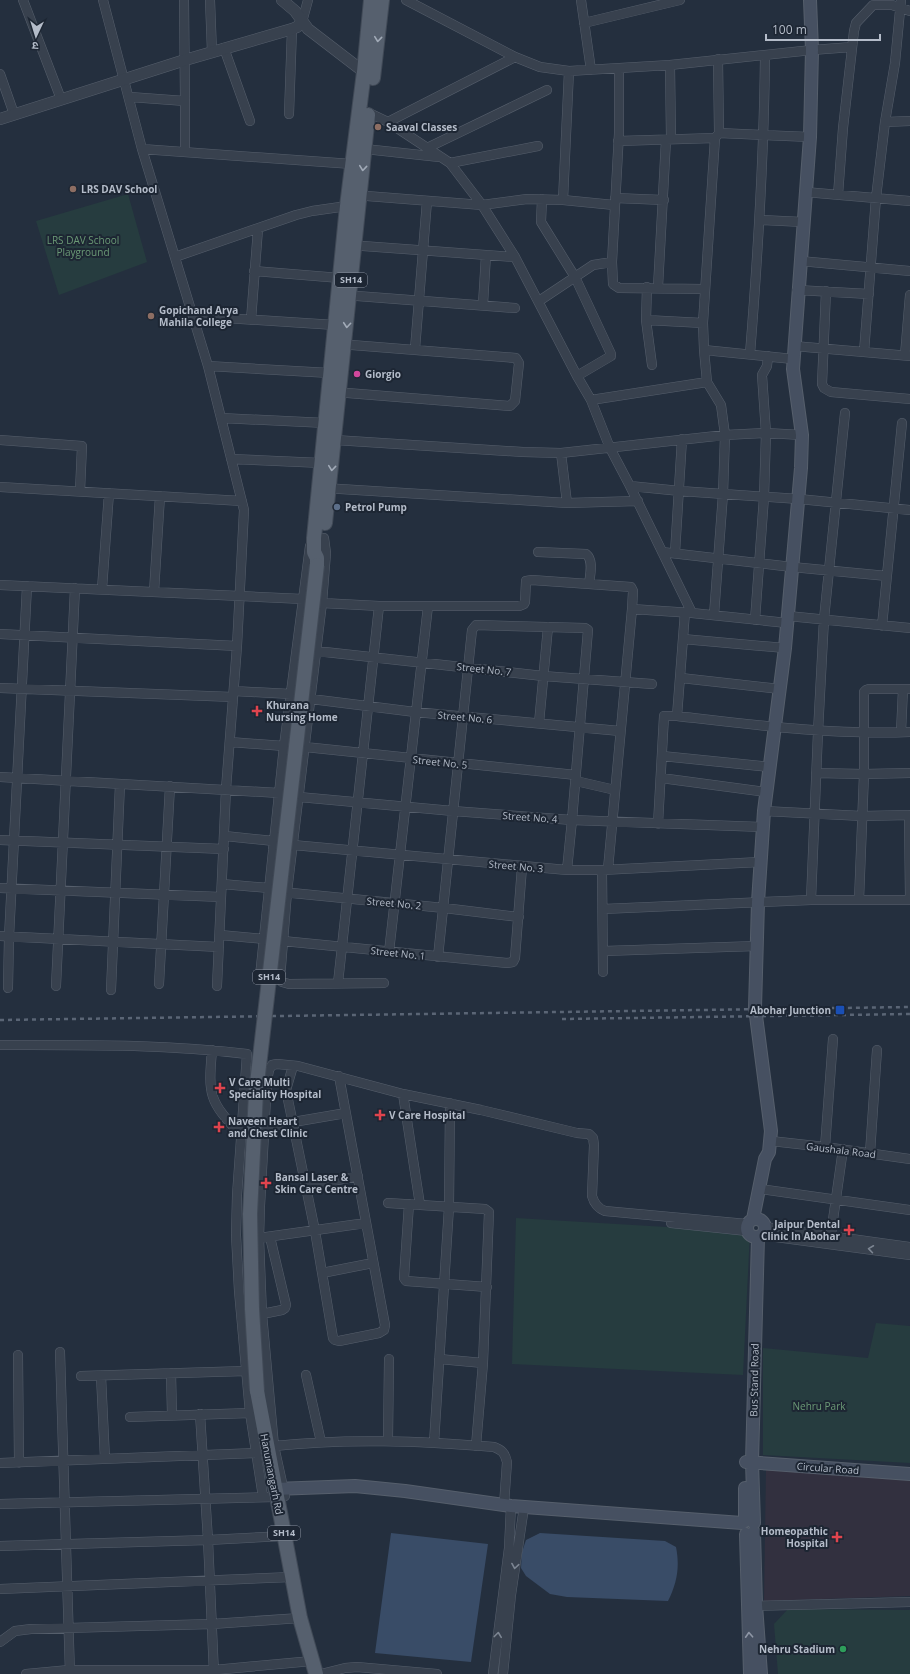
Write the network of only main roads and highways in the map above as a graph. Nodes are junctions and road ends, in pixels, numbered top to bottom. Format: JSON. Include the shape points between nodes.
{"nodes":[{"id":1,"x":371,"y":0,"type":"edge"},
{"id":2,"x":382,"y":0,"type":"edge"},
{"id":3,"x":810,"y":0,"type":"edge"},
{"id":4,"x":364,"y":111,"type":"junction"},
{"id":5,"x":352,"y":199,"type":"junction"},
{"id":6,"x":349,"y":245,"type":"junction"},
{"id":7,"x":344,"y":295,"type":"junction"},
{"id":8,"x":339,"y":344,"type":"junction"},
{"id":9,"x":334,"y":392,"type":"junction"},
{"id":10,"x":325,"y":488,"type":"junction"},
{"id":11,"x":749,"y":1459,"type":"junction"},
{"id":12,"x":910,"y":1467,"type":"edge"},
{"id":13,"x":910,"y":1474,"type":"edge"},
{"id":14,"x":276,"y":1493,"type":"junction"},
{"id":15,"x":508,"y":1508,"type":"junction"},
{"id":16,"x":747,"y":1527,"type":"junction"},
{"id":17,"x":752,"y":1606,"type":"junction"},
{"id":18,"x":314,"y":1668,"type":"edge"},
{"id":19,"x":750,"y":1674,"type":"edge"},
{"id":20,"x":761,"y":1674,"type":"edge"}],
"edges":[{"from":1,"to":4,"type":"main road","number":"SH14","via":[[364,72]]},
{"from":2,"to":4,"type":"main road","number":"SH14","one_way":true},
{"from":3,"to":11,"type":"main road","name":"Bus Stand Road","via":[[810,137],[793,359],[793,378],[802,435],[799,499],[785,648],[762,827],[758,902],[754,1008],[770,1117],[772,1160],[755,1229]]},
{"from":4,"to":5,"type":"main road","number":"SH14","via":[[352,164]]},
{"from":4,"to":5,"type":"main road","number":"SH14","one_way":true,"via":[[365,149]]},
{"from":5,"to":6,"type":"main road","number":"SH14"},
{"from":6,"to":7,"type":"main road","number":"SH14"},
{"from":6,"to":7,"type":"main road","number":"SH14","via":[[340,278]]},
{"from":7,"to":8,"type":"main road","number":"SH14","one_way":true},
{"from":7,"to":8,"type":"main road","number":"SH14","via":[[335,325]]},
{"from":8,"to":9,"type":"main road","number":"SH14"},
{"from":8,"to":9,"type":"main road","number":"SH14","via":[[330,373]]},
{"from":9,"to":10,"type":"main road","number":"SH14","one_way":true,"via":[[335,440]]},
{"from":9,"to":10,"type":"main road","number":"SH14","via":[[326,423],[322,463]]},
{"from":10,"to":14,"type":"main road","name":"Hanumangarh Rd","number":"SH14","bridge":true,"via":[[319,538],[314,552],[317,561],[256,1092],[250,1214],[257,1391]]},
{"from":11,"to":12,"type":"main road","name":"Circular Road"},
{"from":11,"to":13,"type":"main road","name":"Circular Road"},
{"from":11,"to":16,"type":"main road","name":"Bus Stand Road"},
{"from":14,"to":15,"type":"main road","via":[[377,1495]]},
{"from":14,"to":18,"type":"main road","name":"Hanumangarh Rd","number":"SH14","via":[[300,1618]]},
{"from":15,"to":16,"type":"main road"},
{"from":15,"to":16,"type":"main road","via":[[523,1514]]},
{"from":16,"to":17,"type":"main road","name":"Bus Stand Road"},
{"from":19,"to":17,"type":"main road","name":"Bus Stand Road","one_way":true},
{"from":17,"to":20,"type":"main road","name":"Bus Stand Road"}]}
